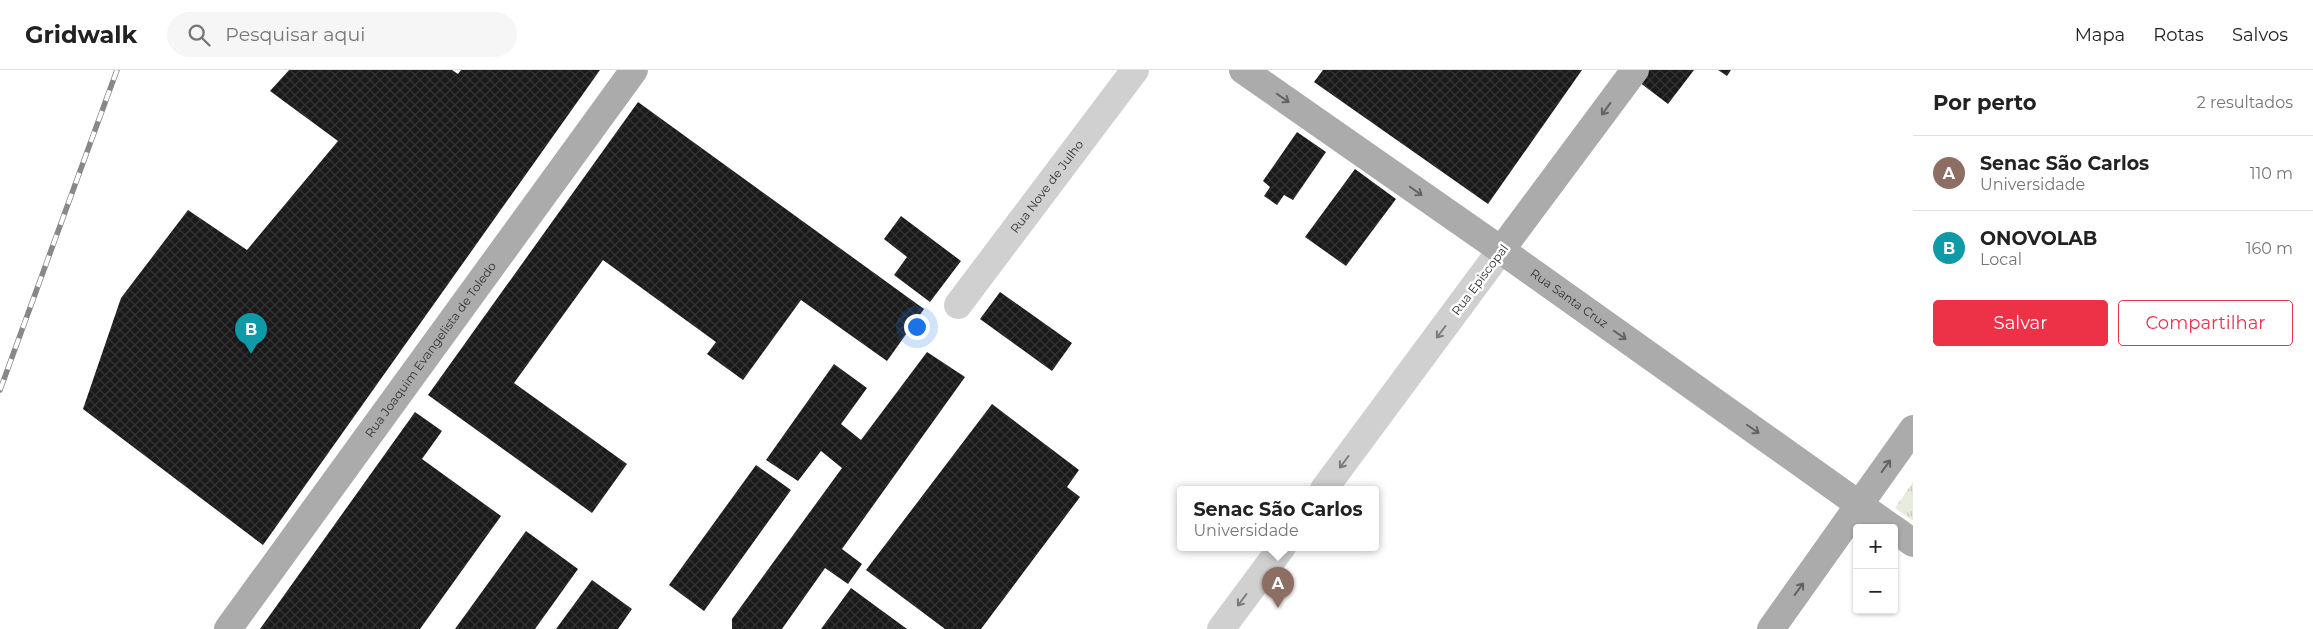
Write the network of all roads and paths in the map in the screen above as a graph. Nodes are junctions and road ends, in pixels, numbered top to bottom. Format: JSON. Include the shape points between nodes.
{"nodes":[{"id":1,"x":634,"y":70,"type":"edge"},
{"id":2,"x":1135,"y":70,"type":"edge"},
{"id":3,"x":1242,"y":70,"type":"edge"},
{"id":4,"x":1635,"y":70,"type":"edge"},
{"id":5,"x":1502,"y":250,"type":"junction"},
{"id":6,"x":958,"y":304,"type":"dead end"},
{"id":7,"x":1913,"y":429,"type":"edge"},
{"id":8,"x":1326,"y":486,"type":"edge"},
{"id":9,"x":1859,"y":504,"type":"junction"},
{"id":10,"x":1886,"y":524,"type":"edge"},
{"id":11,"x":1898,"y":532,"type":"edge"},
{"id":12,"x":1913,"y":543,"type":"edge"},
{"id":13,"x":1279,"y":551,"type":"edge"},
{"id":14,"x":228,"y":629,"type":"edge"},
{"id":15,"x":1221,"y":629,"type":"edge"},
{"id":16,"x":1771,"y":629,"type":"edge"}],
"edges":[{"from":1,"to":14,"type":"main road","name":"Rua Joaquim Evangelista de Toledo"},
{"from":2,"to":6,"type":"street","name":"Rua Nove de Julho"},
{"from":3,"to":5,"type":"main road","name":"Rua Santa Cruz","one_way":true},
{"from":4,"to":5,"type":"main road","name":"Rua Episcopal","one_way":true},
{"from":5,"to":8,"type":"street","name":"Rua Episcopal","one_way":true},
{"from":5,"to":9,"type":"main road","name":"Rua Santa Cruz","one_way":true},
{"from":9,"to":7,"type":"main road","one_way":true},
{"from":9,"to":10,"type":"main road","name":"Rua Santa Cruz"},
{"from":16,"to":9,"type":"main road","one_way":true},
{"from":11,"to":12,"type":"main road","name":"Rua Santa Cruz"},
{"from":13,"to":15,"type":"street","one_way":true}]}
